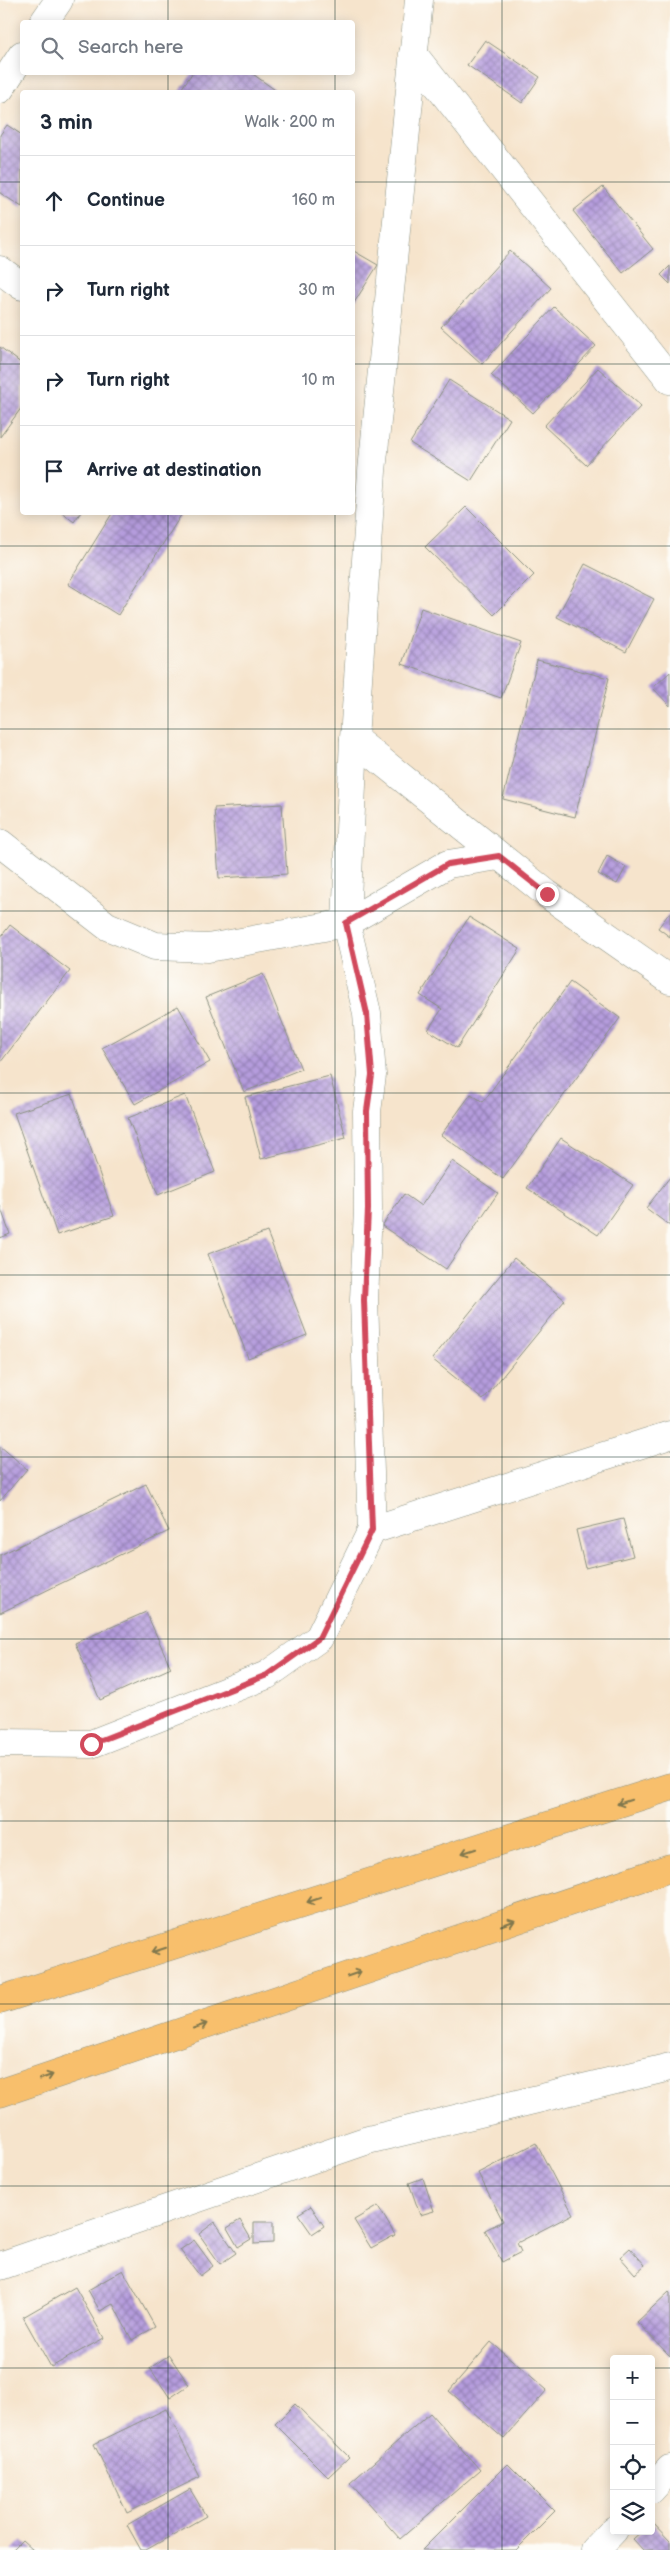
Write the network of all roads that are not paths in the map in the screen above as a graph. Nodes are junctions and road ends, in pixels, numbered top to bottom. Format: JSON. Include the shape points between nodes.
{"nodes":[{"id":1,"x":59,"y":0,"type":"edge"},
{"id":2,"x":419,"y":0,"type":"edge"},
{"id":3,"x":45,"y":20,"type":"edge"},
{"id":4,"x":413,"y":54,"type":"junction"},
{"id":5,"x":20,"y":58,"type":"edge"},
{"id":6,"x":0,"y":89,"type":"edge"},
{"id":7,"x":0,"y":270,"type":"edge"},
{"id":8,"x":20,"y":285,"type":"edge"},
{"id":9,"x":670,"y":380,"type":"edge"},
{"id":10,"x":362,"y":466,"type":"edge"},
{"id":11,"x":354,"y":739,"type":"junction"},
{"id":12,"x":0,"y":843,"type":"edge"},
{"id":13,"x":499,"y":856,"type":"junction"},
{"id":14,"x":346,"y":923,"type":"junction"},
{"id":15,"x":670,"y":980,"type":"edge"},
{"id":16,"x":670,"y":1435,"type":"edge"},
{"id":17,"x":372,"y":1530,"type":"junction"},
{"id":18,"x":0,"y":1743,"type":"edge"},
{"id":19,"x":670,"y":1787,"type":"edge"},
{"id":20,"x":670,"y":1868,"type":"edge"},
{"id":21,"x":0,"y":2000,"type":"edge"},
{"id":22,"x":670,"y":2067,"type":"edge"},
{"id":23,"x":0,"y":2093,"type":"edge"},
{"id":24,"x":0,"y":2266,"type":"edge"},
{"id":25,"x":670,"y":2470,"type":"edge"},
{"id":26,"x":655,"y":2486,"type":"edge"},
{"id":27,"x":610,"y":2534,"type":"edge"},
{"id":28,"x":595,"y":2550,"type":"edge"}],
"edges":[{"from":1,"to":3,"type":"street"},
{"from":2,"to":4,"type":"street"},
{"from":4,"to":9,"type":"street"},
{"from":4,"to":10,"type":"street"},
{"from":5,"to":6,"type":"street"},
{"from":7,"to":8,"type":"street"},
{"from":10,"to":11,"type":"street"},
{"from":11,"to":13,"type":"street"},
{"from":11,"to":14,"type":"street"},
{"from":12,"to":14,"type":"street","via":[[106,926],[155,946],[208,948]]},
{"from":13,"to":14,"type":"street","via":[[448,864]]},
{"from":13,"to":15,"type":"street","via":[[547,894]]},
{"from":14,"to":17,"type":"street","via":[[367,1014],[372,1075],[367,1111],[368,1209],[364,1300]]},
{"from":16,"to":17,"type":"street"},
{"from":17,"to":18,"type":"street","via":[[319,1638],[267,1675],[91,1744]]},
{"from":19,"to":21,"type":"highway","one_way":true},
{"from":23,"to":20,"type":"highway","one_way":true},
{"from":22,"to":24,"type":"street","via":[[368,2140]]},
{"from":25,"to":26,"type":"street"},
{"from":27,"to":28,"type":"street"}]}
